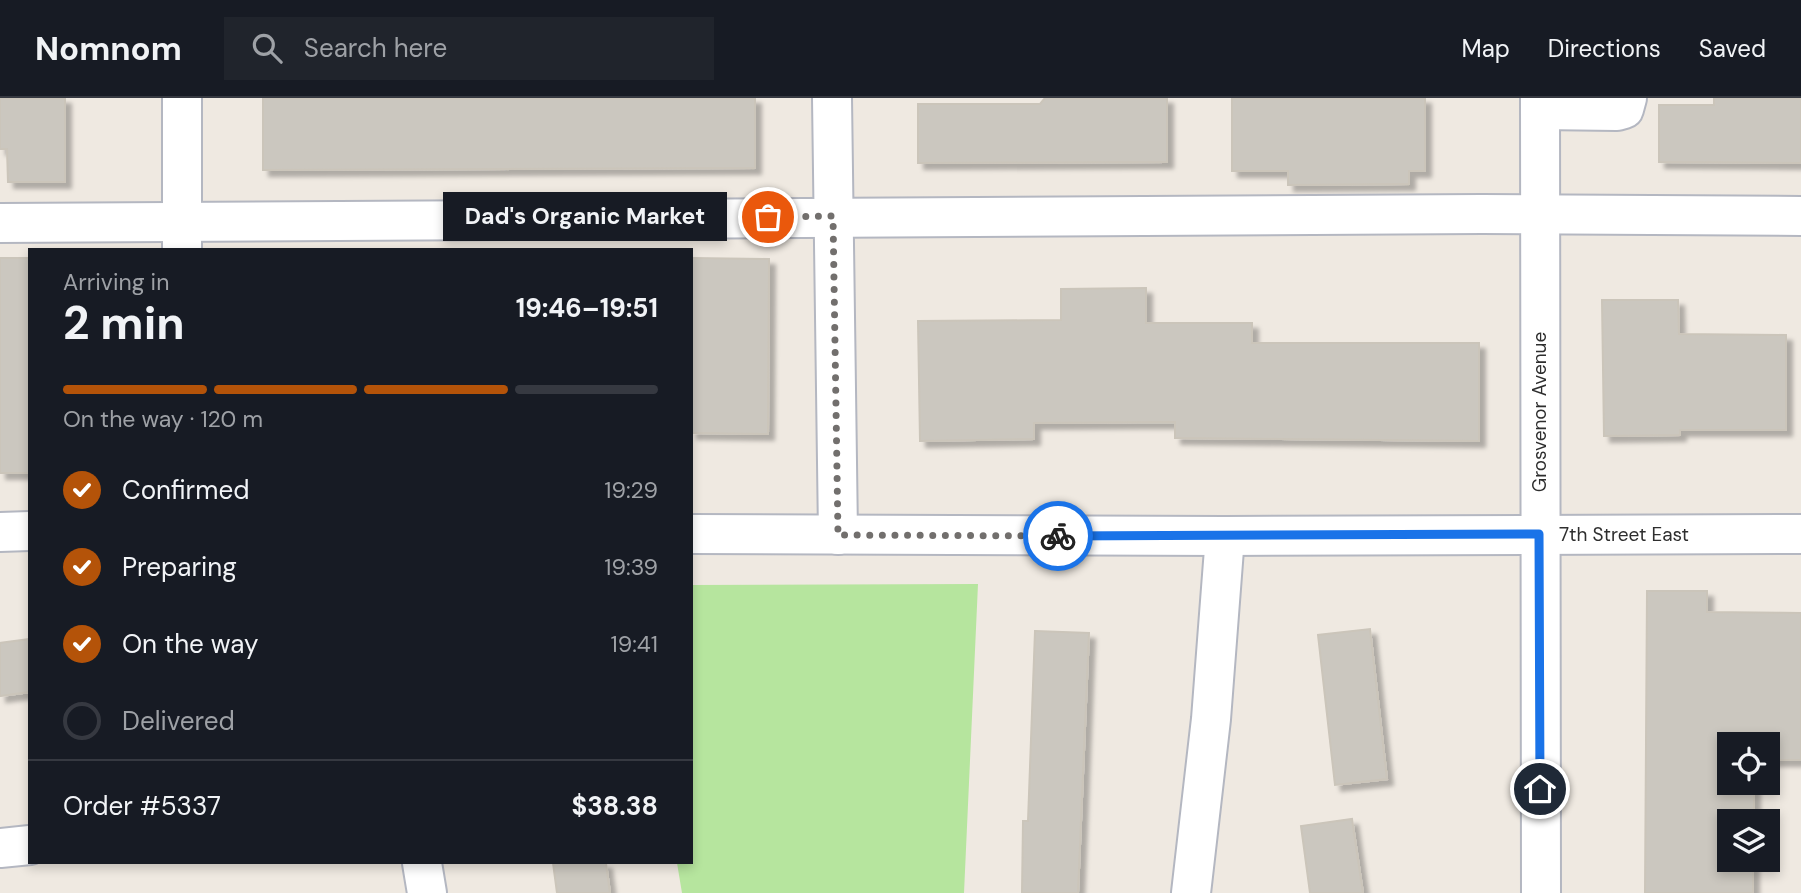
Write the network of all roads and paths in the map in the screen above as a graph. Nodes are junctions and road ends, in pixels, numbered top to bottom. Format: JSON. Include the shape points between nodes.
{"nodes":[{"id":1,"x":181,"y":98,"type":"edge"},
{"id":2,"x":832,"y":98,"type":"edge"},
{"id":3,"x":1627,"y":98,"type":"edge"},
{"id":4,"x":1540,"y":104,"type":"edge"},
{"id":5,"x":1540,"y":215,"type":"junction"},
{"id":6,"x":833,"y":216,"type":"junction"},
{"id":7,"x":1801,"y":216,"type":"edge"},
{"id":8,"x":0,"y":223,"type":"edge"},
{"id":9,"x":182,"y":235,"type":"edge"},
{"id":10,"x":28,"y":531,"type":"edge"},
{"id":11,"x":0,"y":532,"type":"edge"},
{"id":12,"x":693,"y":534,"type":"edge"},
{"id":13,"x":1539,"y":534,"type":"junction"},
{"id":14,"x":1801,"y":534,"type":"edge"},
{"id":15,"x":838,"y":535,"type":"junction"},
{"id":16,"x":1226,"y":536,"type":"junction"},
{"id":17,"x":28,"y":845,"type":"edge"},
{"id":18,"x":0,"y":848,"type":"edge"},
{"id":19,"x":422,"y":864,"type":"edge"},
{"id":20,"x":427,"y":893,"type":"edge"},
{"id":21,"x":1191,"y":893,"type":"edge"},
{"id":22,"x":1541,"y":893,"type":"edge"}],
"edges":[{"from":1,"to":9,"type":"street"},
{"from":2,"to":6,"type":"street"},
{"from":3,"to":4,"type":"street","via":[[1624,109],[1617,111]]},
{"from":4,"to":5,"type":"street","name":"Grosvenor Avenue"},
{"from":5,"to":6,"type":"street"},
{"from":5,"to":7,"type":"street"},
{"from":5,"to":13,"type":"street","name":"Grosvenor Avenue"},
{"from":6,"to":9,"type":"street"},
{"from":6,"to":15,"type":"street"},
{"from":8,"to":9,"type":"street"},
{"from":10,"to":11,"type":"street"},
{"from":12,"to":15,"type":"street","name":"7th Street East"},
{"from":13,"to":14,"type":"street","name":"7th Street East"},
{"from":13,"to":16,"type":"street","name":"7th Street East"},
{"from":13,"to":22,"type":"street","name":"Grosvenor Avenue"},
{"from":15,"to":16,"type":"street","name":"7th Street East"},
{"from":16,"to":21,"type":"street"},
{"from":17,"to":18,"type":"street"},
{"from":19,"to":20,"type":"street"}]}
